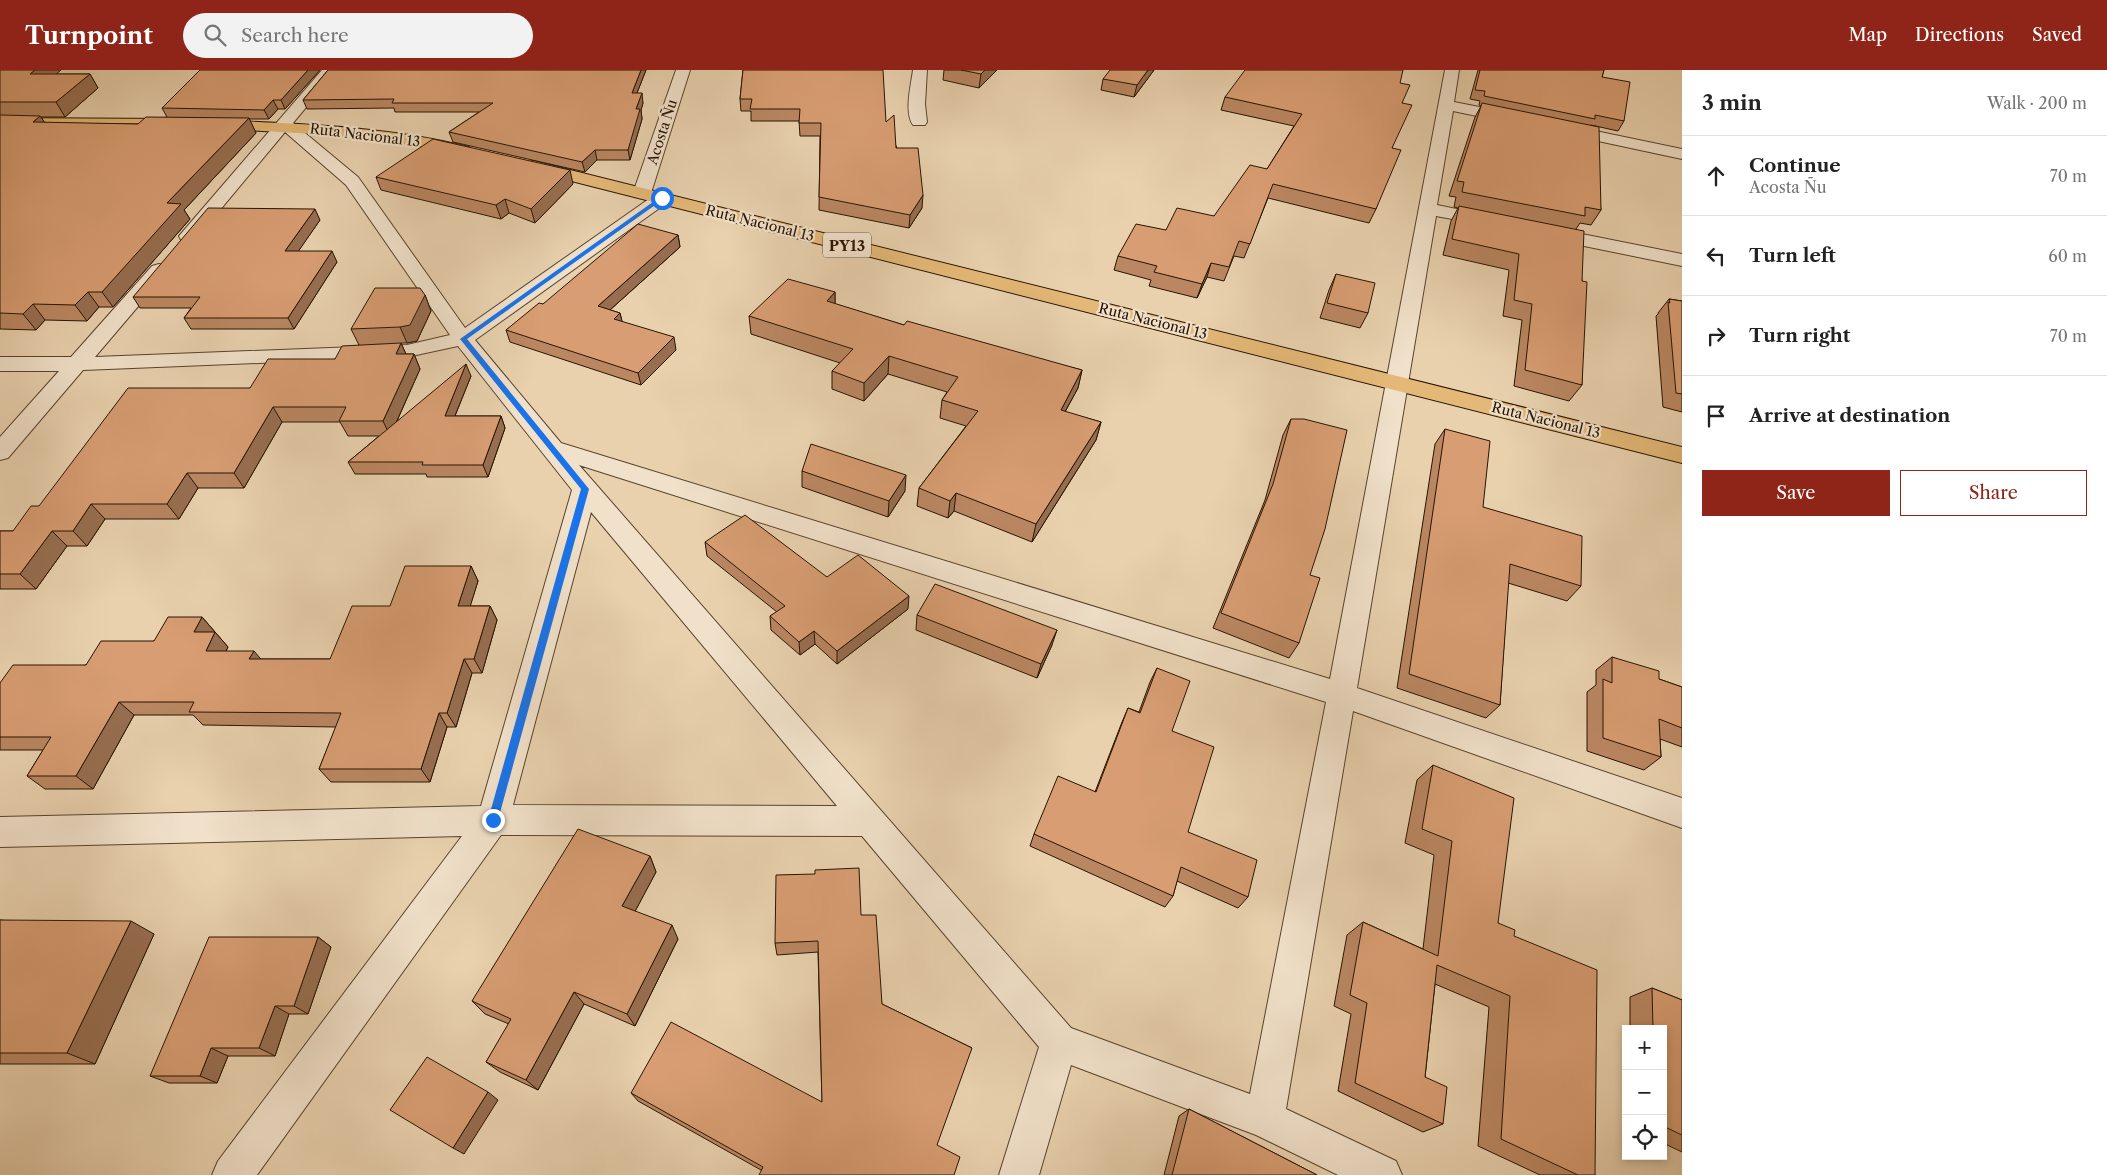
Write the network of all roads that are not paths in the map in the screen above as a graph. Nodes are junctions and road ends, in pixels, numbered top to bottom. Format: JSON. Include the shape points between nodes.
{"nodes":[{"id":1,"x":330,"y":70,"type":"edge"},
{"id":2,"x":683,"y":70,"type":"edge"},
{"id":3,"x":920,"y":70,"type":"edge"},
{"id":4,"x":1452,"y":70,"type":"edge"},
{"id":5,"x":1446,"y":105,"type":"junction"},
{"id":6,"x":0,"y":122,"type":"edge"},
{"id":7,"x":919,"y":122,"type":"dead end"},
{"id":8,"x":1531,"y":122,"type":"edge"},
{"id":9,"x":1550,"y":126,"type":"edge"},
{"id":10,"x":285,"y":127,"type":"junction"},
{"id":11,"x":1682,"y":154,"type":"edge"},
{"id":12,"x":484,"y":155,"type":"edge"},
{"id":13,"x":512,"y":161,"type":"edge"},
{"id":14,"x":642,"y":193,"type":"junction"},
{"id":15,"x":662,"y":198,"type":"junction"},
{"id":16,"x":1428,"y":209,"type":"junction"},
{"id":17,"x":1506,"y":225,"type":"edge"},
{"id":18,"x":1526,"y":229,"type":"edge"},
{"id":19,"x":1682,"y":260,"type":"edge"},
{"id":20,"x":463,"y":339,"type":"junction"},
{"id":21,"x":0,"y":364,"type":"edge"},
{"id":22,"x":78,"y":364,"type":"junction"},
{"id":23,"x":1398,"y":382,"type":"junction"},
{"id":24,"x":553,"y":449,"type":"junction"},
{"id":25,"x":0,"y":452,"type":"edge"},
{"id":26,"x":1682,"y":455,"type":"edge"},
{"id":27,"x":585,"y":489,"type":"junction"},
{"id":28,"x":1342,"y":695,"type":"junction"},
{"id":29,"x":1682,"y":813,"type":"edge"},
{"id":30,"x":493,"y":820,"type":"junction"},
{"id":31,"x":870,"y":821,"type":"junction"},
{"id":32,"x":0,"y":832,"type":"edge"},
{"id":33,"x":1059,"y":1042,"type":"junction"},
{"id":34,"x":1265,"y":1119,"type":"junction"},
{"id":35,"x":232,"y":1175,"type":"edge"},
{"id":36,"x":1019,"y":1175,"type":"edge"},
{"id":37,"x":1382,"y":1175,"type":"edge"}],
"edges":[{"from":1,"to":10,"type":"street"},
{"from":2,"to":14,"type":"street","name":"Acosta Ñu"},
{"from":3,"to":7,"type":"street"},
{"from":4,"to":5,"type":"street"},
{"from":5,"to":8,"type":"street"},
{"from":5,"to":16,"type":"street"},
{"from":6,"to":10,"type":"highway","name":"Ruta Nacional 13"},
{"from":9,"to":11,"type":"street"},
{"from":10,"to":12,"type":"highway","name":"Ruta Nacional 13","via":[[408,138]]},
{"from":10,"to":20,"type":"street","via":[[352,181]]},
{"from":10,"to":22,"type":"street"},
{"from":13,"to":14,"type":"highway","name":"Ruta Nacional 13","number":"PY13"},
{"from":14,"to":15,"type":"highway","name":"Ruta Nacional 13","number":"PY13"},
{"from":15,"to":20,"type":"street"},
{"from":15,"to":23,"type":"highway","name":"Ruta Nacional 13","number":"PY13"},
{"from":16,"to":17,"type":"street"},
{"from":16,"to":23,"type":"street"},
{"from":18,"to":19,"type":"street"},
{"from":20,"to":22,"type":"street","via":[[407,351]]},
{"from":20,"to":24,"type":"street"},
{"from":21,"to":22,"type":"street"},
{"from":22,"to":25,"type":"street"},
{"from":23,"to":26,"type":"highway","name":"Ruta Nacional 13","number":"PY13"},
{"from":23,"to":28,"type":"street"},
{"from":24,"to":27,"type":"street"},
{"from":24,"to":28,"type":"street"},
{"from":27,"to":30,"type":"street"},
{"from":27,"to":31,"type":"street"},
{"from":28,"to":29,"type":"street"},
{"from":28,"to":34,"type":"street"},
{"from":30,"to":31,"type":"street"},
{"from":30,"to":32,"type":"street"},
{"from":30,"to":35,"type":"street"},
{"from":31,"to":33,"type":"street"},
{"from":33,"to":34,"type":"street"},
{"from":33,"to":36,"type":"street"},
{"from":34,"to":37,"type":"street"}]}
